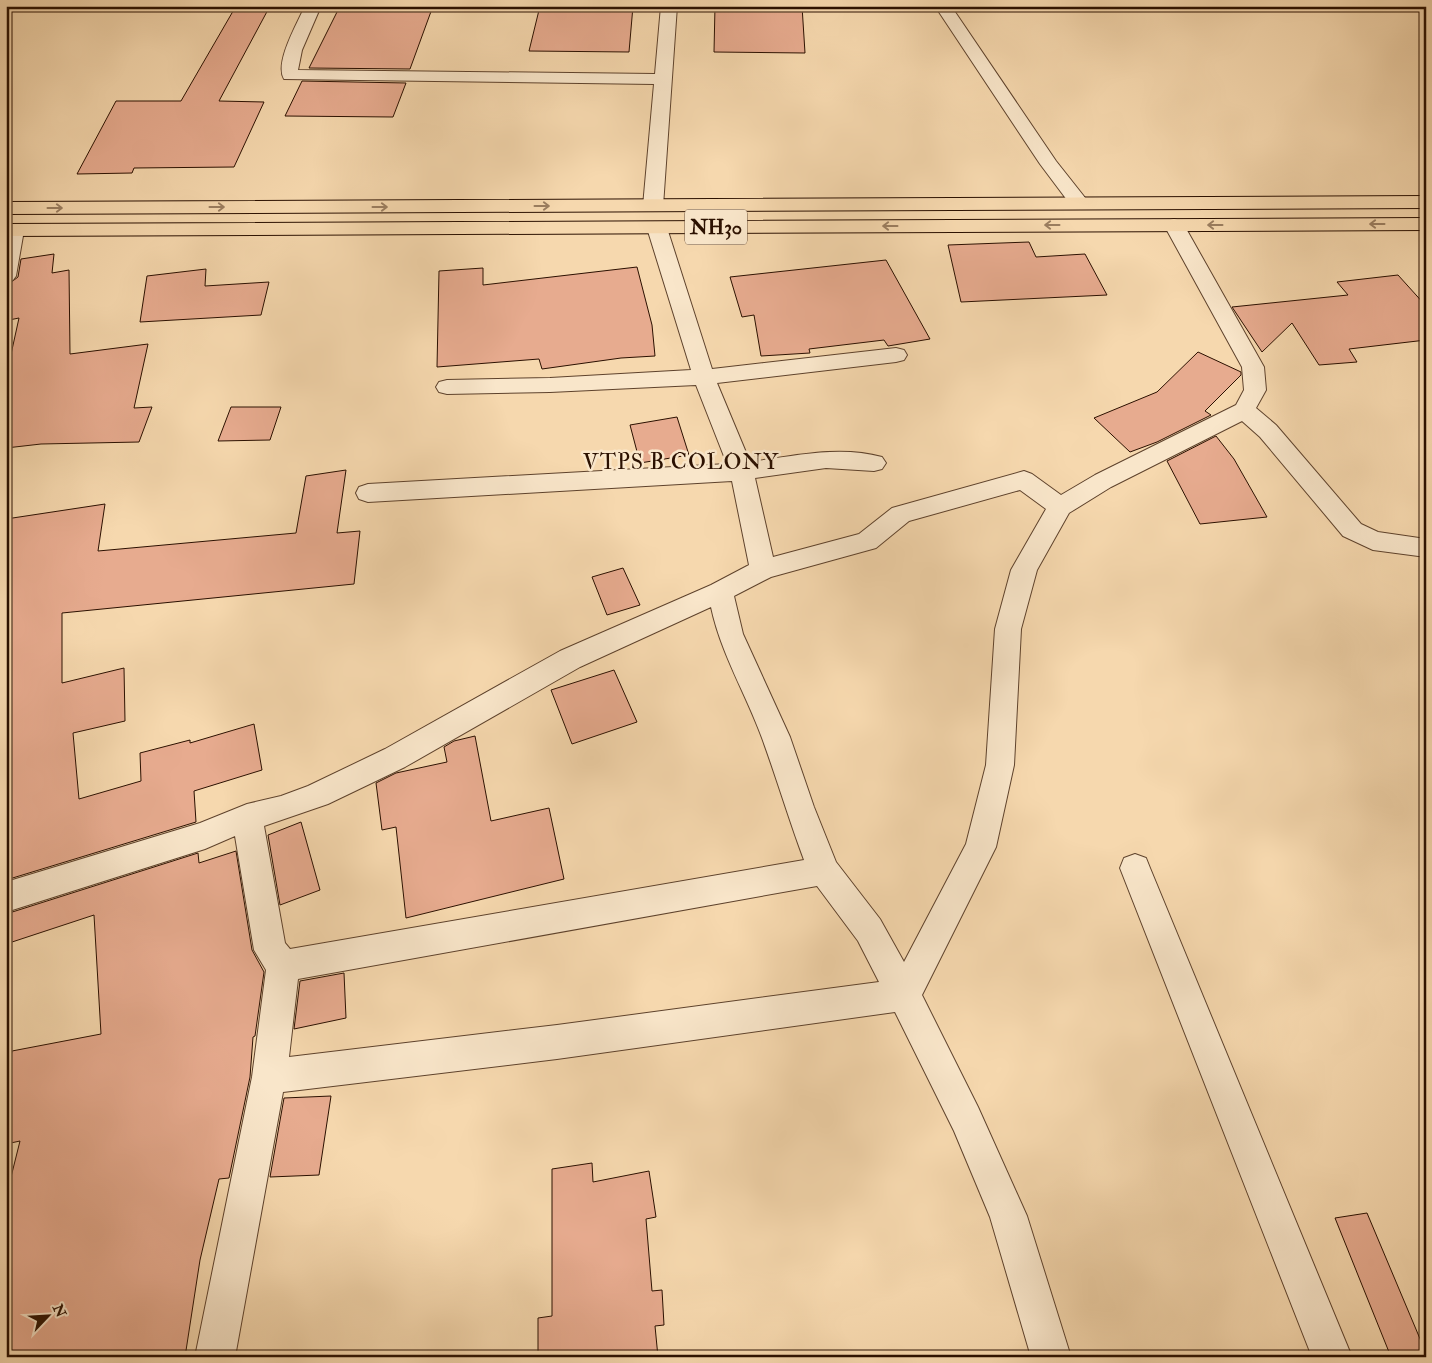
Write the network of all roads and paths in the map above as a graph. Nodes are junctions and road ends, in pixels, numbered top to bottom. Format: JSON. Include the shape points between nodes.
{"nodes":[{"id":1,"x":313,"y":6,"type":"edge"},
{"id":2,"x":669,"y":6,"type":"edge"},
{"id":3,"x":943,"y":6,"type":"edge"},
{"id":4,"x":664,"y":79,"type":"junction"},
{"id":5,"x":1426,"y":202,"type":"edge"},
{"id":6,"x":1080,"y":204,"type":"junction"},
{"id":7,"x":6,"y":208,"type":"edge"},
{"id":8,"x":655,"y":217,"type":"junction"},
{"id":9,"x":1426,"y":224,"type":"edge"},
{"id":10,"x":1174,"y":225,"type":"junction"},
{"id":11,"x":10,"y":230,"type":"edge"},
{"id":12,"x":6,"y":276,"type":"edge"},
{"id":13,"x":896,"y":356,"type":"dead end"},
{"id":14,"x":704,"y":376,"type":"junction"},
{"id":15,"x":447,"y":387,"type":"dead end"},
{"id":16,"x":1244,"y":410,"type":"junction"},
{"id":17,"x":874,"y":462,"type":"dead end"},
{"id":18,"x":742,"y":472,"type":"junction"},
{"id":19,"x":368,"y":493,"type":"dead end"},
{"id":20,"x":1060,"y":507,"type":"junction"},
{"id":21,"x":1426,"y":548,"type":"edge"},
{"id":22,"x":763,"y":569,"type":"junction"},
{"id":23,"x":720,"y":592,"type":"junction"},
{"id":24,"x":246,"y":817,"type":"junction"},
{"id":25,"x":1135,"y":868,"type":"dead end"},
{"id":26,"x":824,"y":871,"type":"junction"},
{"id":27,"x":6,"y":897,"type":"edge"},
{"id":28,"x":283,"y":966,"type":"junction"},
{"id":29,"x":904,"y":995,"type":"junction"},
{"id":30,"x":269,"y":1077,"type":"junction"},
{"id":31,"x":215,"y":1357,"type":"edge"},
{"id":32,"x":1051,"y":1357,"type":"edge"},
{"id":33,"x":1332,"y":1357,"type":"edge"}],
"edges":[{"from":1,"to":4,"type":"street","via":[[292,56],[288,69],[290,75]]},
{"from":2,"to":4,"type":"street"},
{"from":3,"to":6,"type":"street","via":[[1049,164]]},
{"from":4,"to":8,"type":"street"},
{"from":5,"to":6,"type":"highway","number":"NH30"},
{"from":6,"to":8,"type":"highway","number":"NH30"},
{"from":7,"to":8,"type":"highway","number":"NH30","one_way":true},
{"from":10,"to":8,"type":"highway","number":"NH30","one_way":true},
{"from":8,"to":11,"type":"highway","number":"NH30"},
{"from":8,"to":14,"type":"street"},
{"from":9,"to":10,"type":"highway","number":"NH30","one_way":true},
{"from":10,"to":16,"type":"street","via":[[1253,367],[1256,390]]},
{"from":11,"to":12,"type":"street"},
{"from":13,"to":14,"type":"street"},
{"from":14,"to":15,"type":"street"},
{"from":14,"to":18,"type":"street"},
{"from":16,"to":20,"type":"street","via":[[1102,481]]},
{"from":16,"to":21,"type":"street","via":[[1268,431],[1352,530],[1373,541]]},
{"from":17,"to":18,"type":"street","via":[[826,460]]},
{"from":18,"to":19,"type":"street"},
{"from":18,"to":22,"type":"street"},
{"from":20,"to":22,"type":"street","via":[[1024,480],[901,514],[867,541]]},
{"from":20,"to":29,"type":"street","via":[[1024,570],[1008,628],[1000,765],[981,847]]},
{"from":22,"to":23,"type":"street"},
{"from":23,"to":24,"type":"street","via":[[570,659],[394,758],[318,795],[281,809]]},
{"from":23,"to":26,"type":"street","via":[[730,634],[776,737]]},
{"from":24,"to":27,"type":"street","via":[[205,835]]},
{"from":24,"to":28,"type":"street","via":[[270,950]]},
{"from":25,"to":33,"type":"street"},
{"from":26,"to":28,"type":"street"},
{"from":26,"to":29,"type":"street","via":[[869,930]]},
{"from":28,"to":30,"type":"street"},
{"from":29,"to":30,"type":"street"},
{"from":29,"to":32,"type":"street","via":[[966,1119],[1008,1216]]},
{"from":30,"to":31,"type":"street"}]}
